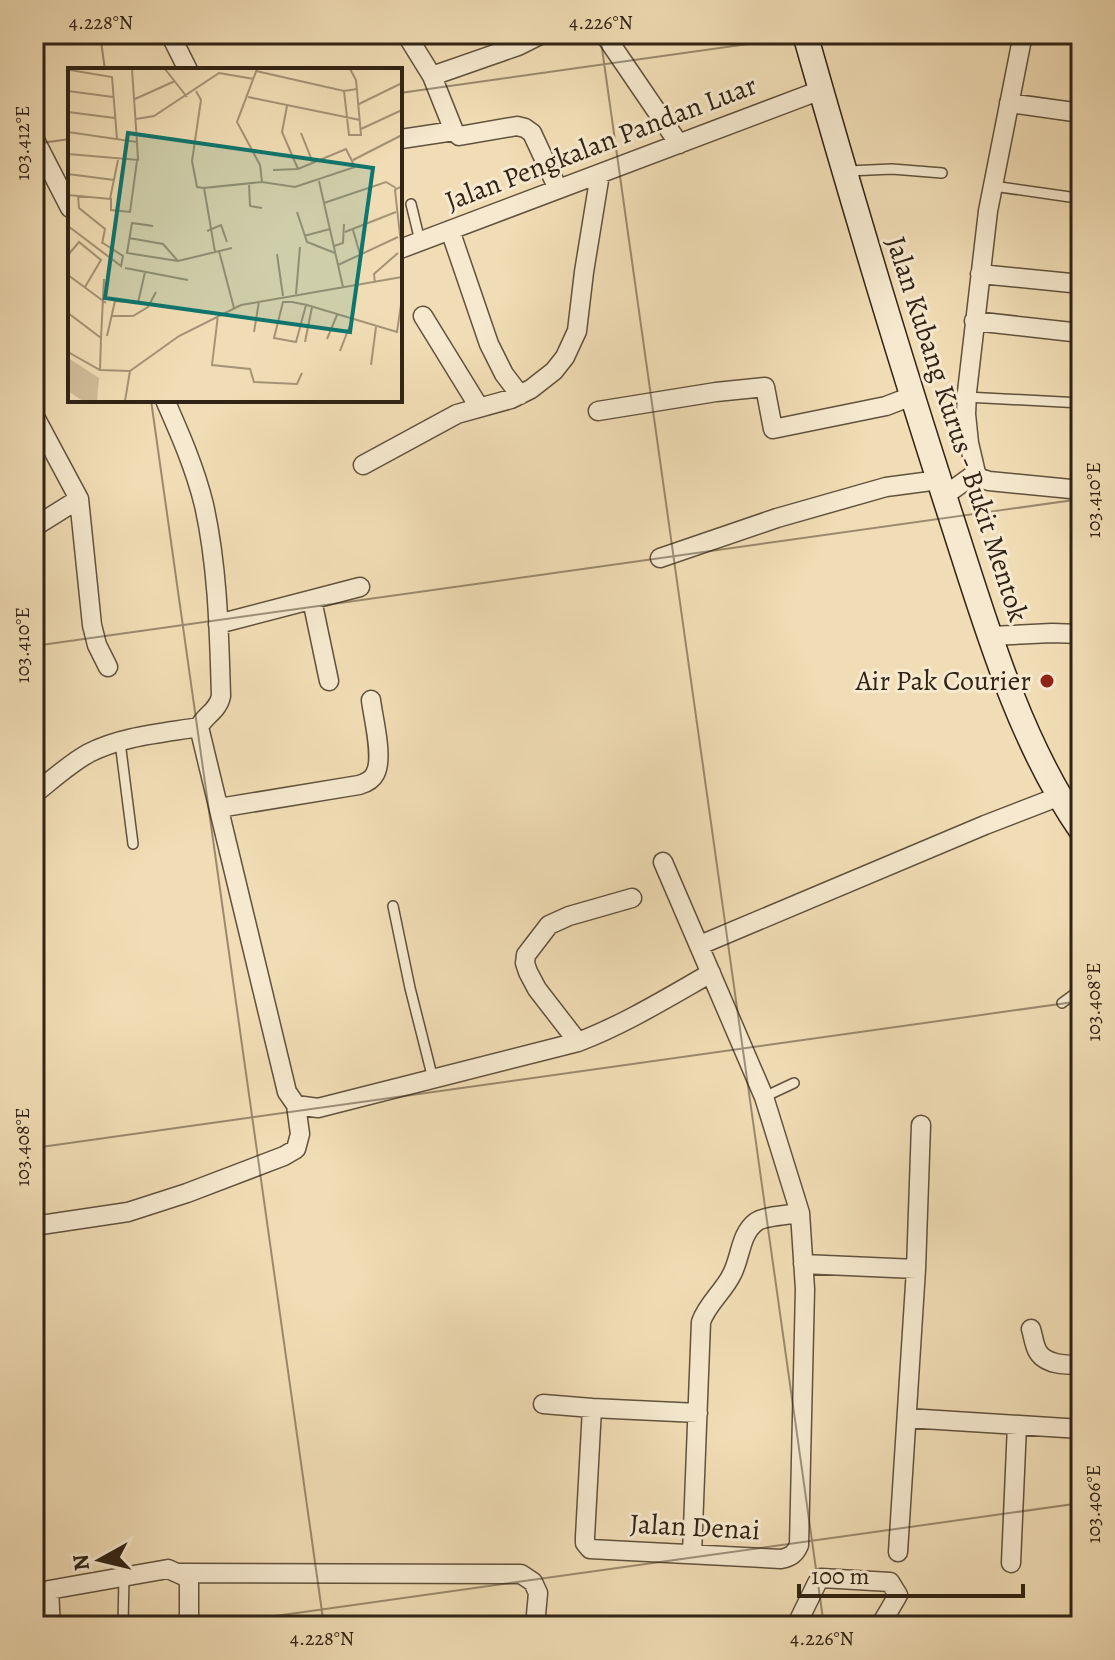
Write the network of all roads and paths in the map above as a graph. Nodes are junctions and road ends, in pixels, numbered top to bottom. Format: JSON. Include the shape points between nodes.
{"nodes":[{"id":1,"x":170,"y":34,"type":"edge"},
{"id":2,"x":406,"y":34,"type":"edge"},
{"id":3,"x":542,"y":34,"type":"edge"},
{"id":4,"x":604,"y":34,"type":"edge"},
{"id":5,"x":805,"y":34,"type":"edge"},
{"id":6,"x":1023,"y":34,"type":"edge"},
{"id":7,"x":187,"y":68,"type":"edge"},
{"id":8,"x":432,"y":76,"type":"junction"},
{"id":9,"x":821,"y":90,"type":"junction"},
{"id":10,"x":1009,"y":103,"type":"junction"},
{"id":11,"x":1081,"y":113,"type":"edge"},
{"id":12,"x":454,"y":131,"type":"junction"},
{"id":13,"x":34,"y":138,"type":"edge"},
{"id":14,"x":402,"y":139,"type":"edge"},
{"id":15,"x":679,"y":144,"type":"junction"},
{"id":16,"x":845,"y":171,"type":"junction"},
{"id":17,"x":942,"y":173,"type":"dead end"},
{"id":18,"x":600,"y":174,"type":"junction"},
{"id":19,"x":993,"y":186,"type":"junction"},
{"id":20,"x":558,"y":189,"type":"junction"},
{"id":21,"x":1077,"y":198,"type":"dead end"},
{"id":22,"x":68,"y":204,"type":"edge"},
{"id":23,"x":411,"y":204,"type":"dead end"},
{"id":24,"x":450,"y":230,"type":"junction"},
{"id":25,"x":420,"y":241,"type":"junction"},
{"id":26,"x":402,"y":248,"type":"edge"},
{"id":27,"x":980,"y":274,"type":"junction"},
{"id":28,"x":1081,"y":284,"type":"edge"},
{"id":29,"x":423,"y":316,"type":"dead end"},
{"id":30,"x":974,"y":321,"type":"junction"},
{"id":31,"x":1081,"y":333,"type":"edge"},
{"id":32,"x":520,"y":395,"type":"junction"},
{"id":33,"x":912,"y":396,"type":"junction"},
{"id":34,"x":966,"y":397,"type":"junction"},
{"id":35,"x":166,"y":402,"type":"edge"},
{"id":36,"x":1081,"y":403,"type":"edge"},
{"id":37,"x":479,"y":407,"type":"junction"},
{"id":38,"x":598,"y":411,"type":"dead end"},
{"id":39,"x":34,"y":415,"type":"edge"},
{"id":40,"x":363,"y":465,"type":"dead end"},
{"id":41,"x":976,"y":473,"type":"junction"},
{"id":42,"x":942,"y":488,"type":"junction"},
{"id":43,"x":1081,"y":490,"type":"edge"},
{"id":44,"x":79,"y":499,"type":"junction"},
{"id":45,"x":34,"y":527,"type":"edge"},
{"id":46,"x":660,"y":558,"type":"dead end"},
{"id":47,"x":360,"y":587,"type":"dead end"},
{"id":48,"x":312,"y":600,"type":"junction"},
{"id":49,"x":218,"y":624,"type":"junction"},
{"id":50,"x":1081,"y":634,"type":"edge"},
{"id":51,"x":990,"y":636,"type":"junction"},
{"id":52,"x":108,"y":667,"type":"dead end"},
{"id":53,"x":329,"y":681,"type":"dead end"},
{"id":54,"x":371,"y":700,"type":"dead end"},
{"id":55,"x":199,"y":727,"type":"junction"},
{"id":56,"x":120,"y":742,"type":"junction"},
{"id":57,"x":34,"y":794,"type":"edge"},
{"id":58,"x":1062,"y":799,"type":"junction"},
{"id":59,"x":219,"y":808,"type":"junction"},
{"id":60,"x":1079,"y":827,"type":"edge"},
{"id":61,"x":133,"y":844,"type":"dead end"},
{"id":62,"x":663,"y":862,"type":"dead end"},
{"id":63,"x":632,"y":898,"type":"dead end"},
{"id":64,"x":393,"y":906,"type":"dead end"},
{"id":65,"x":700,"y":945,"type":"junction"},
{"id":66,"x":711,"y":973,"type":"junction"},
{"id":67,"x":1081,"y":989,"type":"edge"},
{"id":68,"x":1062,"y":1003,"type":"dead end"},
{"id":69,"x":578,"y":1042,"type":"junction"},
{"id":70,"x":433,"y":1079,"type":"junction"},
{"id":71,"x":794,"y":1083,"type":"dead end"},
{"id":72,"x":764,"y":1097,"type":"junction"},
{"id":73,"x":297,"y":1119,"type":"junction"},
{"id":74,"x":921,"y":1125,"type":"dead end"},
{"id":75,"x":800,"y":1213,"type":"junction"},
{"id":76,"x":34,"y":1226,"type":"edge"},
{"id":77,"x":803,"y":1264,"type":"junction"},
{"id":78,"x":916,"y":1269,"type":"junction"},
{"id":79,"x":1031,"y":1329,"type":"dead end"},
{"id":80,"x":1081,"y":1365,"type":"edge"},
{"id":81,"x":543,"y":1404,"type":"dead end"},
{"id":82,"x":592,"y":1408,"type":"junction"},
{"id":83,"x":698,"y":1413,"type":"junction"},
{"id":84,"x":907,"y":1418,"type":"junction"},
{"id":85,"x":1017,"y":1425,"type":"junction"},
{"id":86,"x":1081,"y":1429,"type":"edge"},
{"id":87,"x":898,"y":1552,"type":"dead end"},
{"id":88,"x":692,"y":1554,"type":"junction"},
{"id":89,"x":1011,"y":1563,"type":"dead end"},
{"id":90,"x":180,"y":1573,"type":"junction"},
{"id":91,"x":124,"y":1576,"type":"junction"},
{"id":92,"x":42,"y":1592,"type":"edge"},
{"id":93,"x":51,"y":1626,"type":"edge"},
{"id":94,"x":123,"y":1626,"type":"edge"},
{"id":95,"x":189,"y":1626,"type":"edge"},
{"id":96,"x":535,"y":1626,"type":"edge"},
{"id":97,"x":796,"y":1626,"type":"edge"},
{"id":98,"x":880,"y":1626,"type":"edge"}],
"edges":[{"from":1,"to":7,"type":"street"},
{"from":2,"to":8,"type":"street"},
{"from":3,"to":8,"type":"street"},
{"from":4,"to":15,"type":"street"},
{"from":5,"to":9,"type":"main road","name":"Jalan Kubang Kurus - Bukit Mentok"},
{"from":6,"to":10,"type":"street"},
{"from":8,"to":12,"type":"street"},
{"from":9,"to":15,"type":"street","name":"Jalan Pengkalan Pandan Luar"},
{"from":9,"to":16,"type":"main road","name":"Jalan Kubang Kurus - Bukit Mentok"},
{"from":10,"to":11,"type":"street"},
{"from":10,"to":19,"type":"street"},
{"from":12,"to":14,"type":"street"},
{"from":12,"to":20,"type":"street","via":[[459,136],[525,128]]},
{"from":13,"to":22,"type":"street"},
{"from":15,"to":18,"type":"street","name":"Jalan Pengkalan Pandan Luar"},
{"from":16,"to":17,"type":"lane"},
{"from":16,"to":33,"type":"main road","name":"Jalan Kubang Kurus - Bukit Mentok"},
{"from":18,"to":20,"type":"street","name":"Jalan Pengkalan Pandan Luar"},
{"from":18,"to":32,"type":"street","via":[[577,331],[554,371]]},
{"from":19,"to":21,"type":"lane"},
{"from":19,"to":27,"type":"street"},
{"from":20,"to":24,"type":"street","name":"Jalan Pengkalan Pandan Luar"},
{"from":23,"to":25,"type":"lane"},
{"from":24,"to":25,"type":"street","name":"Jalan Pengkalan Pandan Luar"},
{"from":24,"to":32,"type":"street","via":[[489,344]]},
{"from":25,"to":26,"type":"street","name":"Jalan Pengkalan Pandan Luar"},
{"from":27,"to":28,"type":"street"},
{"from":27,"to":30,"type":"street"},
{"from":29,"to":37,"type":"street"},
{"from":30,"to":31,"type":"street"},
{"from":30,"to":34,"type":"street"},
{"from":32,"to":37,"type":"street"},
{"from":33,"to":38,"type":"street","via":[[773,429],[765,387]]},
{"from":33,"to":42,"type":"main road","name":"Jalan Kubang Kurus - Bukit Mentok"},
{"from":34,"to":36,"type":"lane"},
{"from":34,"to":41,"type":"street"},
{"from":35,"to":49,"type":"street","via":[[203,503]]},
{"from":37,"to":40,"type":"street"},
{"from":39,"to":44,"type":"street"},
{"from":41,"to":42,"type":"street"},
{"from":41,"to":43,"type":"street","via":[[989,481]]},
{"from":42,"to":46,"type":"street","via":[[886,487]]},
{"from":42,"to":51,"type":"main road","name":"Jalan Kubang Kurus - Bukit Mentok"},
{"from":44,"to":45,"type":"street"},
{"from":44,"to":52,"type":"street","via":[[92,625]]},
{"from":47,"to":48,"type":"street"},
{"from":48,"to":49,"type":"street"},
{"from":48,"to":53,"type":"street"},
{"from":49,"to":55,"type":"street","via":[[221,696]]},
{"from":50,"to":51,"type":"street"},
{"from":51,"to":58,"type":"main road","name":"Jalan Kubang Kurus - Bukit Mentok","via":[[1033,747]]},
{"from":54,"to":59,"type":"street","via":[[379,759],[368,782]]},
{"from":55,"to":56,"type":"street"},
{"from":55,"to":59,"type":"street"},
{"from":56,"to":57,"type":"street","via":[[89,753]]},
{"from":56,"to":61,"type":"lane"},
{"from":58,"to":60,"type":"main road","name":"Jalan Kubang Kurus - Bukit Mentok"},
{"from":58,"to":65,"type":"street","via":[[985,825]]},
{"from":59,"to":73,"type":"street"},
{"from":62,"to":65,"type":"street"},
{"from":63,"to":69,"type":"street","via":[[549,925],[526,955],[537,989]]},
{"from":64,"to":70,"type":"lane"},
{"from":65,"to":66,"type":"street"},
{"from":66,"to":69,"type":"street"},
{"from":66,"to":72,"type":"street"},
{"from":67,"to":68,"type":"lane"},
{"from":69,"to":70,"type":"street"},
{"from":70,"to":73,"type":"street","via":[[318,1108]]},
{"from":71,"to":72,"type":"lane"},
{"from":72,"to":75,"type":"street"},
{"from":73,"to":76,"type":"street","via":[[296,1149],[284,1156],[128,1212]]},
{"from":74,"to":78,"type":"street"},
{"from":75,"to":77,"type":"street"},
{"from":75,"to":83,"type":"street","via":[[758,1220],[743,1238],[732,1276],[704,1314]]},
{"from":77,"to":78,"type":"street"},
{"from":77,"to":88,"type":"street","name":"Jalan Denai","via":[[799,1545],[789,1558],[781,1559]]},
{"from":78,"to":84,"type":"street"},
{"from":79,"to":80,"type":"street","via":[[1044,1359]]},
{"from":81,"to":82,"type":"street"},
{"from":82,"to":83,"type":"street"},
{"from":82,"to":88,"type":"street","name":"Jalan Denai","via":[[585,1543],[594,1550]]},
{"from":83,"to":88,"type":"street"},
{"from":84,"to":85,"type":"street"},
{"from":84,"to":87,"type":"street"},
{"from":85,"to":86,"type":"street"},
{"from":85,"to":89,"type":"street"},
{"from":90,"to":91,"type":"street","via":[[168,1569]]},
{"from":90,"to":95,"type":"street","via":[[189,1583]]},
{"from":90,"to":96,"type":"street","via":[[521,1574],[538,1593]]},
{"from":91,"to":92,"type":"street"},
{"from":91,"to":94,"type":"lane"},
{"from":92,"to":93,"type":"street"},
{"from":97,"to":98,"type":"street","via":[[821,1578],[890,1582],[898,1595]]}]}
